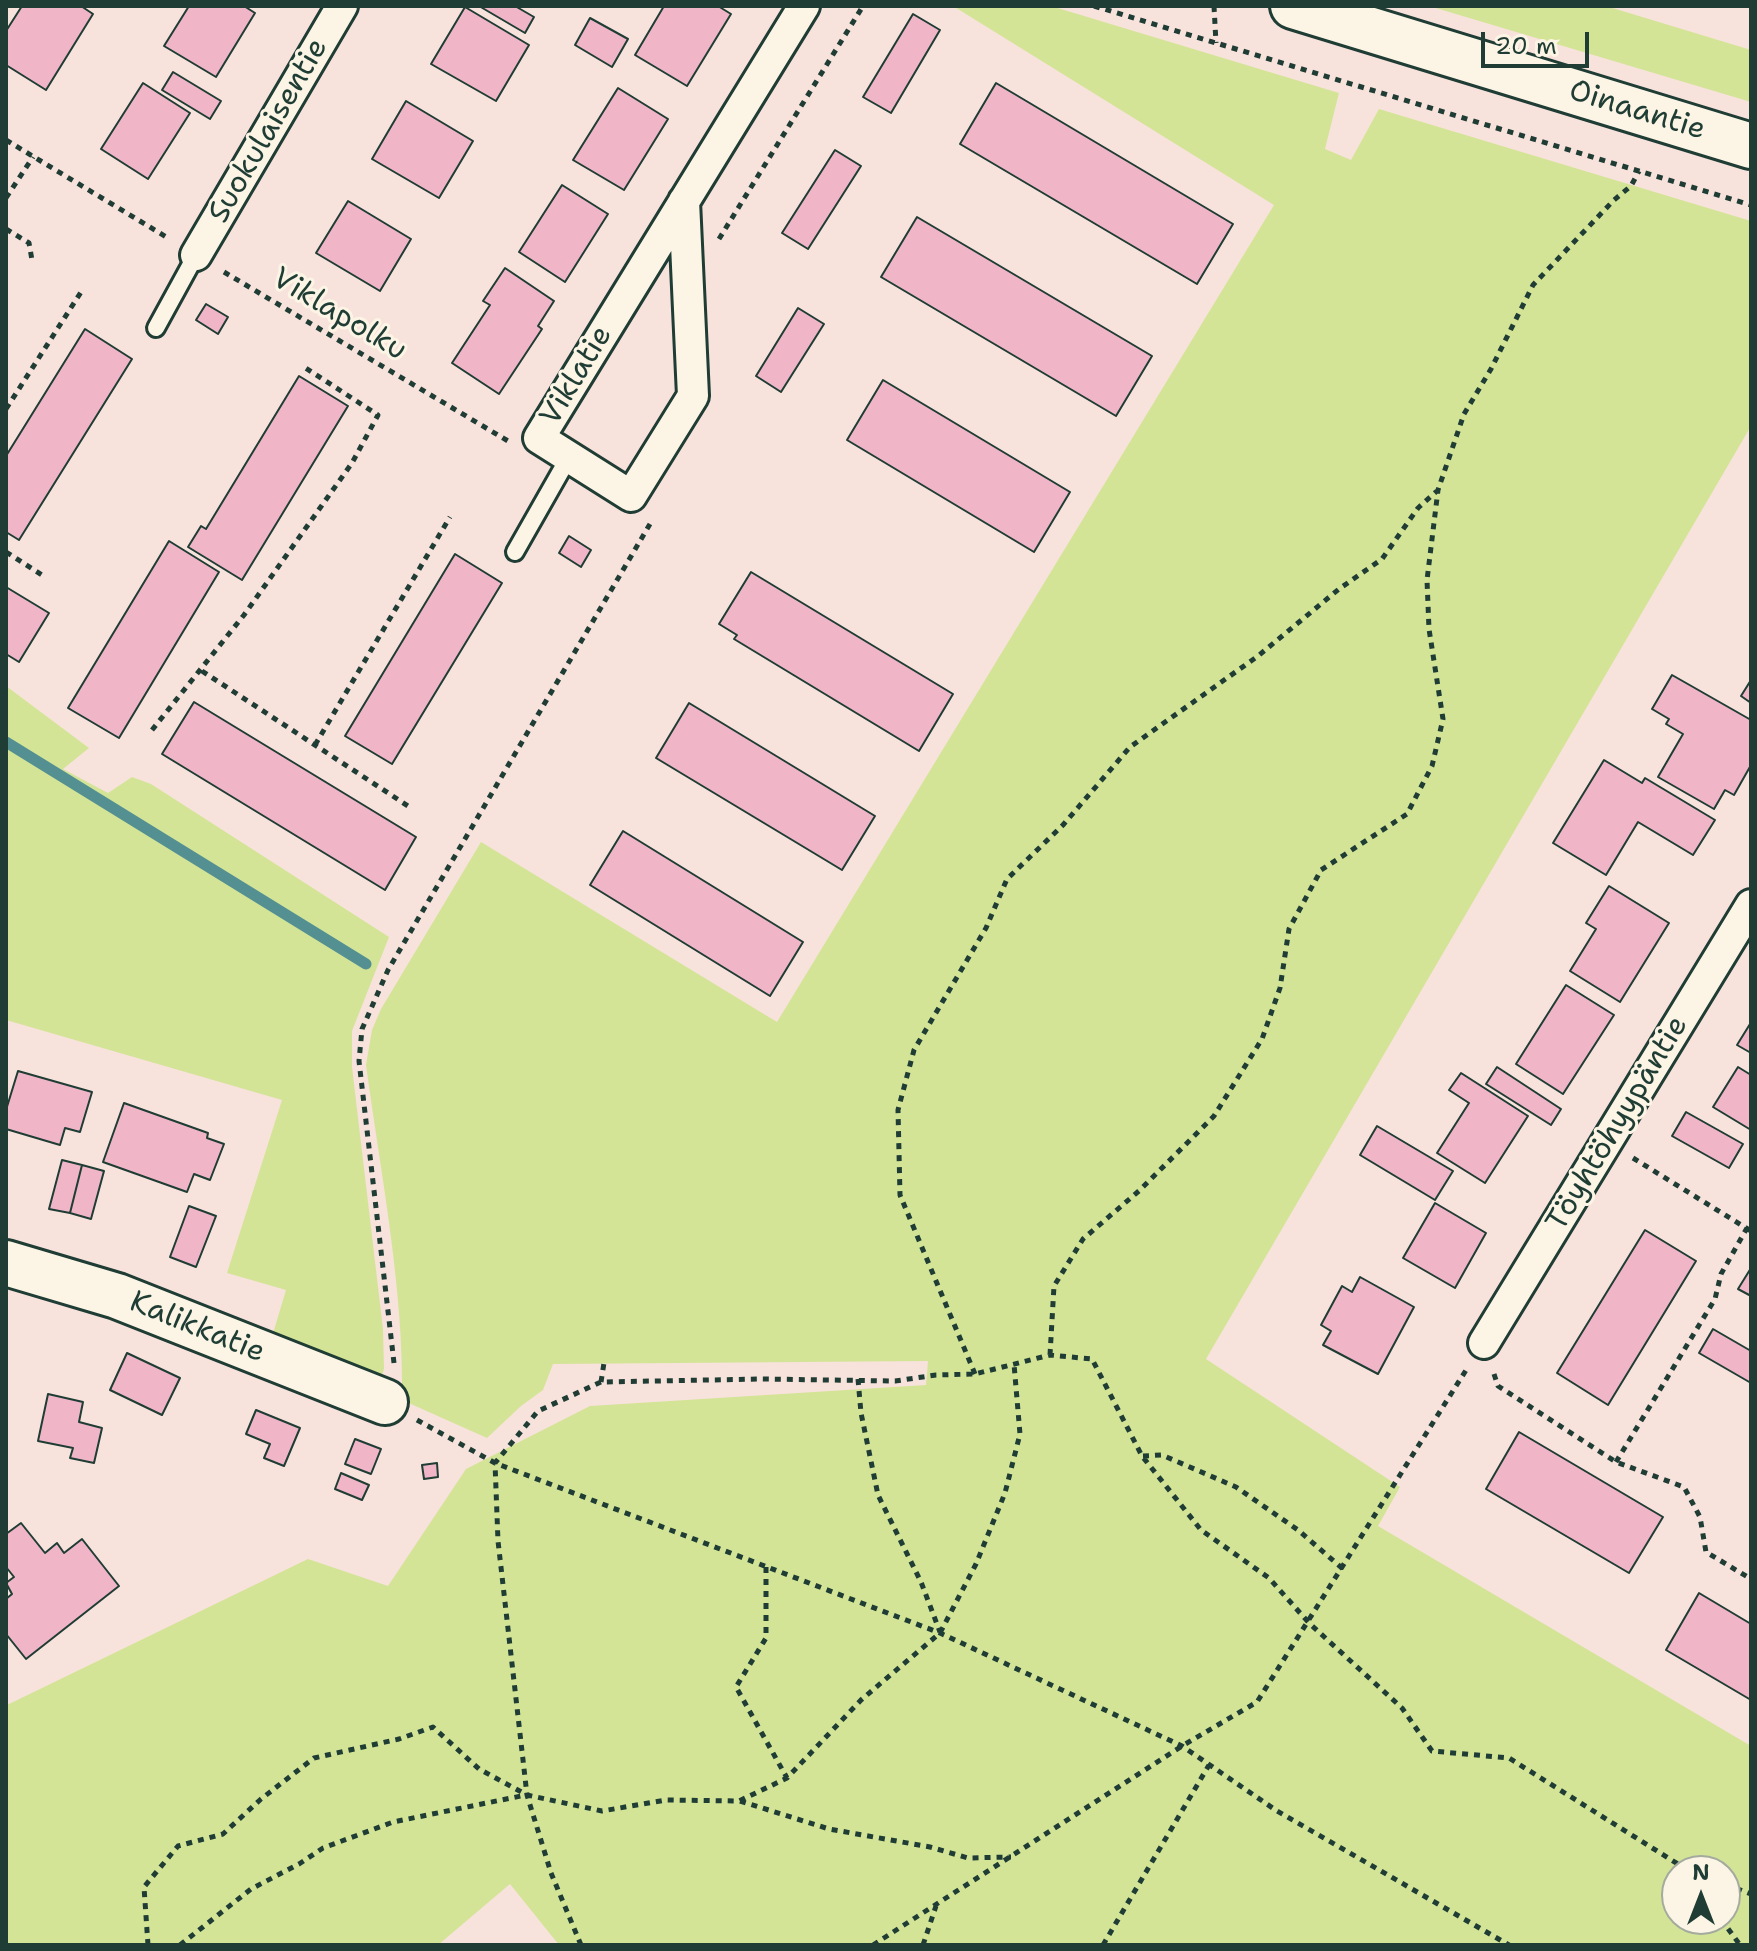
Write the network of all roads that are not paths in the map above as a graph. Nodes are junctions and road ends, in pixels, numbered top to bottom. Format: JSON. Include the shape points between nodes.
{"nodes":[{"id":1,"x":342,"y":6,"type":"edge"},
{"id":2,"x":804,"y":6,"type":"edge"},
{"id":3,"x":1293,"y":6,"type":"edge"},
{"id":4,"x":1751,"y":146,"type":"edge"},
{"id":5,"x":684,"y":201,"type":"junction"},
{"id":6,"x":196,"y":255,"type":"joint"},
{"id":7,"x":156,"y":328,"type":"dead end"},
{"id":8,"x":564,"y":465,"type":"junction"},
{"id":9,"x":515,"y":552,"type":"dead end"},
{"id":10,"x":1751,"y":905,"type":"edge"},
{"id":11,"x":6,"y":1263,"type":"edge"},
{"id":12,"x":1484,"y":1343,"type":"road end"},
{"id":13,"x":385,"y":1402,"type":"road end"}],
"edges":[{"from":1,"to":6,"type":"street","name":"Suokulaisentie"},
{"from":2,"to":5,"type":"street","name":"Viklatie"},
{"from":3,"to":4,"type":"street","name":"Oinaantie"},
{"from":5,"to":8,"type":"street","name":"Viklatie","via":[[539,438]]},
{"from":5,"to":8,"type":"street","name":"Viklatie","via":[[693,396],[631,496]]},
{"from":6,"to":7,"type":"lane"},
{"from":8,"to":9,"type":"lane"},
{"from":10,"to":12,"type":"street","name":"Töyhtöhyypäntie"},
{"from":11,"to":13,"type":"street","name":"Kalikkatie","via":[[117,1296]]}]}
